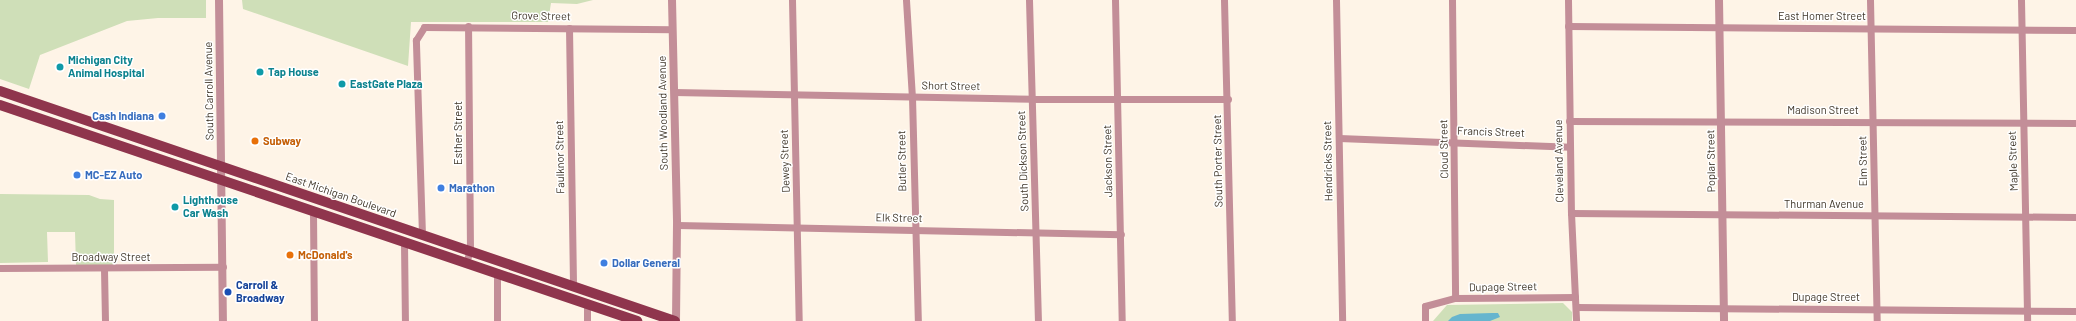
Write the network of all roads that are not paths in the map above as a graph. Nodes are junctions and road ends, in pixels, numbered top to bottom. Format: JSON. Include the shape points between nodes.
{"nodes":[{"id":1,"x":219,"y":0,"type":"edge"},
{"id":2,"x":672,"y":0,"type":"edge"},
{"id":3,"x":792,"y":0,"type":"edge"},
{"id":4,"x":906,"y":0,"type":"edge"},
{"id":5,"x":1029,"y":0,"type":"edge"},
{"id":6,"x":1115,"y":0,"type":"edge"},
{"id":7,"x":1224,"y":0,"type":"edge"},
{"id":8,"x":1336,"y":0,"type":"edge"},
{"id":9,"x":1452,"y":0,"type":"edge"},
{"id":10,"x":1568,"y":0,"type":"edge"},
{"id":11,"x":1719,"y":0,"type":"edge"},
{"id":12,"x":1870,"y":0,"type":"edge"},
{"id":13,"x":2021,"y":0,"type":"edge"},
{"id":14,"x":468,"y":26,"type":"junction"},
{"id":15,"x":1568,"y":26,"type":"junction"},
{"id":16,"x":1720,"y":26,"type":"junction"},
{"id":17,"x":1871,"y":27,"type":"junction"},
{"id":18,"x":569,"y":28,"type":"junction"},
{"id":19,"x":672,"y":29,"type":"junction"},
{"id":20,"x":2022,"y":29,"type":"junction"},
{"id":21,"x":2076,"y":30,"type":"edge"},
{"id":22,"x":0,"y":91,"type":"edge"},
{"id":23,"x":674,"y":92,"type":"junction"},
{"id":24,"x":794,"y":96,"type":"junction"},
{"id":25,"x":912,"y":97,"type":"junction"},
{"id":26,"x":1032,"y":99,"type":"junction"},
{"id":27,"x":1118,"y":99,"type":"junction"},
{"id":28,"x":1228,"y":99,"type":"junction"},
{"id":29,"x":0,"y":105,"type":"edge"},
{"id":30,"x":1569,"y":121,"type":"junction"},
{"id":31,"x":1721,"y":121,"type":"junction"},
{"id":32,"x":1873,"y":122,"type":"junction"},
{"id":33,"x":2023,"y":123,"type":"junction"},
{"id":34,"x":2076,"y":123,"type":"edge"},
{"id":35,"x":1339,"y":138,"type":"junction"},
{"id":36,"x":1455,"y":142,"type":"junction"},
{"id":37,"x":1570,"y":147,"type":"junction"},
{"id":38,"x":221,"y":167,"type":"junction"},
{"id":39,"x":221,"y":181,"type":"junction"},
{"id":40,"x":313,"y":212,"type":"junction"},
{"id":41,"x":1572,"y":213,"type":"junction"},
{"id":42,"x":1723,"y":215,"type":"junction"},
{"id":43,"x":1875,"y":215,"type":"junction"},
{"id":44,"x":2026,"y":216,"type":"junction"},
{"id":45,"x":2076,"y":217,"type":"edge"},
{"id":46,"x":677,"y":225,"type":"junction"},
{"id":47,"x":798,"y":227,"type":"junction"},
{"id":48,"x":915,"y":229,"type":"junction"},
{"id":49,"x":1036,"y":232,"type":"junction"},
{"id":50,"x":1121,"y":234,"type":"junction"},
{"id":51,"x":422,"y":235,"type":"junction"},
{"id":52,"x":404,"y":242,"type":"junction"},
{"id":53,"x":470,"y":250,"type":"junction"},
{"id":54,"x":466,"y":263,"type":"junction"},
{"id":55,"x":223,"y":267,"type":"junction"},
{"id":56,"x":0,"y":268,"type":"edge"},
{"id":57,"x":104,"y":269,"type":"junction"},
{"id":58,"x":497,"y":274,"type":"junction"},
{"id":59,"x":573,"y":285,"type":"junction"},
{"id":60,"x":1575,"y":297,"type":"junction"},
{"id":61,"x":1455,"y":298,"type":"junction"},
{"id":62,"x":587,"y":304,"type":"junction"},
{"id":63,"x":1576,"y":307,"type":"junction"},
{"id":64,"x":1724,"y":307,"type":"junction"},
{"id":65,"x":1876,"y":308,"type":"junction"},
{"id":66,"x":2027,"y":310,"type":"junction"},
{"id":67,"x":2076,"y":311,"type":"edge"},
{"id":68,"x":105,"y":321,"type":"edge"},
{"id":69,"x":223,"y":321,"type":"edge"},
{"id":70,"x":314,"y":321,"type":"edge"},
{"id":71,"x":405,"y":321,"type":"edge"},
{"id":72,"x":497,"y":321,"type":"edge"},
{"id":73,"x":587,"y":321,"type":"edge"},
{"id":74,"x":637,"y":321,"type":"edge"},
{"id":75,"x":676,"y":321,"type":"edge"},
{"id":76,"x":799,"y":321,"type":"edge"},
{"id":77,"x":918,"y":321,"type":"edge"},
{"id":78,"x":1038,"y":321,"type":"edge"},
{"id":79,"x":1122,"y":321,"type":"edge"},
{"id":80,"x":1232,"y":321,"type":"edge"},
{"id":81,"x":1342,"y":321,"type":"edge"},
{"id":82,"x":1425,"y":321,"type":"edge"},
{"id":83,"x":1576,"y":321,"type":"edge"},
{"id":84,"x":1724,"y":321,"type":"edge"},
{"id":85,"x":1877,"y":321,"type":"edge"},
{"id":86,"x":2027,"y":321,"type":"edge"}],
"edges":[{"from":1,"to":38,"type":"street","name":"South Carroll Avenue"},
{"from":2,"to":19,"type":"street","name":"South Woodland Avenue"},
{"from":3,"to":24,"type":"street","name":"Dewey Street"},
{"from":4,"to":25,"type":"street","name":"Butler Street"},
{"from":5,"to":26,"type":"street","name":"South Dickson Street"},
{"from":6,"to":27,"type":"street","name":"Jackson Street"},
{"from":7,"to":28,"type":"street","name":"South Porter Street"},
{"from":8,"to":35,"type":"street","name":"Hendricks Street"},
{"from":9,"to":36,"type":"street","name":"Cloud Street"},
{"from":10,"to":15,"type":"street","name":"Cleveland Avenue"},
{"from":11,"to":16,"type":"street","name":"Poplar Street"},
{"from":12,"to":17,"type":"street","name":"Elm Street"},
{"from":13,"to":20,"type":"street","name":"Maple Street"},
{"from":14,"to":18,"type":"street","name":"Grove Street"},
{"from":14,"to":51,"type":"street","name":"Grove Street","via":[[424,27],[416,40]]},
{"from":14,"to":53,"type":"street","name":"Esther Street"},
{"from":15,"to":16,"type":"street","name":"East Homer Street"},
{"from":15,"to":30,"type":"street","name":"Cleveland Avenue"},
{"from":16,"to":17,"type":"street","name":"East Homer Street"},
{"from":16,"to":31,"type":"street","name":"Poplar Street"},
{"from":17,"to":20,"type":"street","name":"East Homer Street"},
{"from":17,"to":32,"type":"street","name":"Elm Street"},
{"from":18,"to":19,"type":"street","name":"Grove Street"},
{"from":18,"to":59,"type":"street","name":"Faulknor Street"},
{"from":19,"to":23,"type":"street","name":"South Woodland Avenue"},
{"from":20,"to":21,"type":"street","name":"East Homer Street"},
{"from":20,"to":33,"type":"street","name":"Maple Street"},
{"from":22,"to":38,"type":"main road","name":"East Michigan Boulevard"},
{"from":23,"to":24,"type":"street","name":"Short Street"},
{"from":23,"to":46,"type":"street","name":"South Woodland Avenue"},
{"from":24,"to":25,"type":"street","name":"Short Street"},
{"from":24,"to":47,"type":"street","name":"Dewey Street"},
{"from":25,"to":26,"type":"street","name":"Short Street"},
{"from":25,"to":48,"type":"street","name":"Butler Street"},
{"from":26,"to":27,"type":"street","name":"Short Street"},
{"from":26,"to":49,"type":"street","name":"South Dickson Street"},
{"from":27,"to":28,"type":"street","name":"Short Street"},
{"from":27,"to":50,"type":"street","name":"Jackson Street"},
{"from":28,"to":80,"type":"street","name":"South Porter Street"},
{"from":29,"to":39,"type":"main road"},
{"from":30,"to":31,"type":"street","name":"Madison Street"},
{"from":30,"to":37,"type":"street","name":"Cleveland Avenue"},
{"from":31,"to":32,"type":"street","name":"Madison Street"},
{"from":31,"to":42,"type":"street","name":"Poplar Street"},
{"from":32,"to":33,"type":"street","name":"Madison Street"},
{"from":32,"to":43,"type":"street","name":"Elm Street"},
{"from":33,"to":34,"type":"street","name":"Madison Street"},
{"from":33,"to":44,"type":"street","name":"Maple Street"},
{"from":35,"to":36,"type":"street","name":"Francis Street"},
{"from":35,"to":81,"type":"street","name":"Hendricks Street"},
{"from":36,"to":37,"type":"street","name":"Francis Street"},
{"from":36,"to":61,"type":"street","name":"Cloud Street"},
{"from":37,"to":41,"type":"street","name":"Cleveland Avenue"},
{"from":38,"to":39,"type":"street","name":"South Carroll Avenue"},
{"from":38,"to":51,"type":"main road","name":"East Michigan Boulevard"},
{"from":39,"to":40,"type":"main road"},
{"from":39,"to":55,"type":"street","name":"South Carroll Avenue"},
{"from":40,"to":52,"type":"main road"},
{"from":40,"to":70,"type":"street"},
{"from":41,"to":42,"type":"street","name":"Thurman Avenue"},
{"from":41,"to":60,"type":"street","name":"Cleveland Avenue"},
{"from":42,"to":43,"type":"street","name":"Thurman Avenue"},
{"from":42,"to":64,"type":"street","name":"Poplar Street"},
{"from":43,"to":44,"type":"street","name":"Thurman Avenue"},
{"from":43,"to":65,"type":"street","name":"Elm Street"},
{"from":44,"to":45,"type":"street","name":"Thurman Avenue"},
{"from":44,"to":66,"type":"street","name":"Maple Street"},
{"from":46,"to":47,"type":"street","name":"Elk Street"},
{"from":46,"to":75,"type":"street","name":"South Woodland Avenue"},
{"from":47,"to":48,"type":"street","name":"Elk Street"},
{"from":47,"to":76,"type":"street","name":"Dewey Street"},
{"from":48,"to":49,"type":"street","name":"Elk Street"},
{"from":48,"to":77,"type":"street","name":"Butler Street"},
{"from":49,"to":50,"type":"street","name":"Elk Street"},
{"from":49,"to":78,"type":"street","name":"South Dickson Street"},
{"from":50,"to":79,"type":"street","name":"Jackson Street"},
{"from":51,"to":53,"type":"main road","name":"East Michigan Boulevard"},
{"from":52,"to":54,"type":"main road"},
{"from":52,"to":71,"type":"street"},
{"from":53,"to":54,"type":"street","name":"Esther Street"},
{"from":53,"to":59,"type":"main road","name":"East Michigan Boulevard"},
{"from":54,"to":58,"type":"main road"},
{"from":55,"to":57,"type":"street","name":"Broadway Street"},
{"from":55,"to":69,"type":"street","name":"South Carroll Avenue"},
{"from":56,"to":57,"type":"street","name":"Broadway Street"},
{"from":57,"to":68,"type":"street"},
{"from":58,"to":62,"type":"main road"},
{"from":58,"to":72,"type":"street"},
{"from":59,"to":75,"type":"main road","name":"East Michigan Boulevard"},
{"from":60,"to":61,"type":"street","name":"Dupage Street"},
{"from":60,"to":63,"type":"street","name":"Cleveland Avenue"},
{"from":61,"to":82,"type":"street","name":"Dupage Street","via":[[1425,306]]},
{"from":62,"to":73,"type":"street"},
{"from":62,"to":74,"type":"main road"},
{"from":63,"to":64,"type":"street","name":"Dupage Street"},
{"from":63,"to":83,"type":"street","name":"Cleveland Avenue"},
{"from":64,"to":65,"type":"street","name":"Dupage Street"},
{"from":64,"to":84,"type":"street","name":"Poplar Street"},
{"from":65,"to":66,"type":"street","name":"Dupage Street"},
{"from":65,"to":85,"type":"street","name":"Elm Street"},
{"from":66,"to":67,"type":"street","name":"Dupage Street"},
{"from":66,"to":86,"type":"street","name":"Maple Street"}]}
